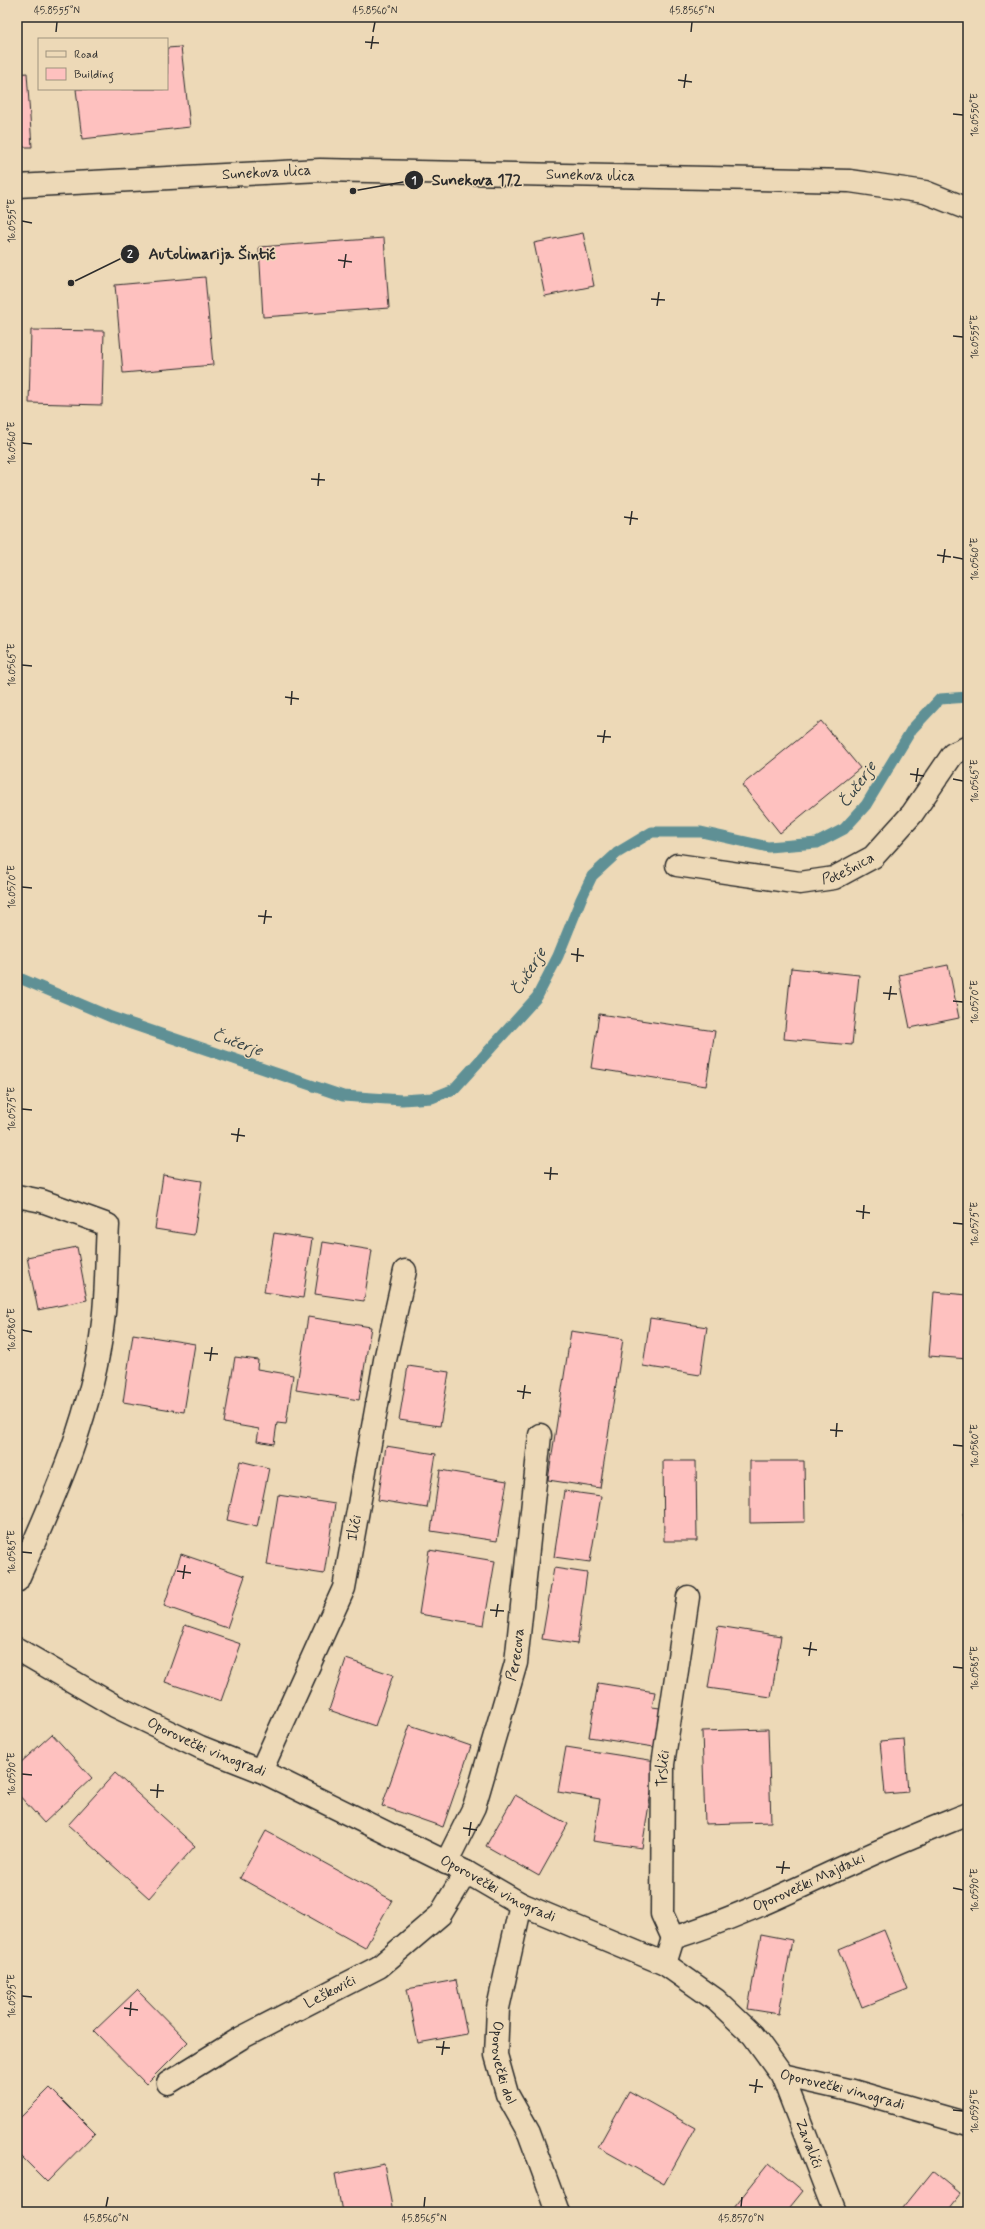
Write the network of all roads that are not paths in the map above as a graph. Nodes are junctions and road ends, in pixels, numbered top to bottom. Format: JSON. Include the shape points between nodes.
{"nodes":[{"id":1,"x":17,"y":186,"type":"edge"},
{"id":2,"x":968,"y":209,"type":"edge"},
{"id":3,"x":968,"y":747,"type":"edge"},
{"id":4,"x":677,"y":865,"type":"dead end"},
{"id":5,"x":17,"y":1196,"type":"edge"},
{"id":6,"x":405,"y":1271,"type":"dead end"},
{"id":7,"x":540,"y":1435,"type":"dead end"},
{"id":8,"x":17,"y":1581,"type":"edge"},
{"id":9,"x":688,"y":1597,"type":"dead end"},
{"id":10,"x":17,"y":1649,"type":"edge"},
{"id":11,"x":262,"y":1771,"type":"junction"},
{"id":12,"x":968,"y":1814,"type":"edge"},
{"id":13,"x":456,"y":1867,"type":"junction"},
{"id":14,"x":521,"y":1904,"type":"junction"},
{"id":15,"x":673,"y":1938,"type":"junction"},
{"id":16,"x":665,"y":1964,"type":"junction"},
{"id":17,"x":782,"y":2075,"type":"junction"},
{"id":18,"x":168,"y":2083,"type":"dead end"},
{"id":19,"x":968,"y":2124,"type":"edge"},
{"id":20,"x":558,"y":2212,"type":"edge"},
{"id":21,"x":835,"y":2212,"type":"edge"}],
"edges":[{"from":1,"to":2,"type":"street","name":"Sunekova ulica","via":[[320,170],[842,181],[925,192]]},
{"from":3,"to":4,"type":"street","name":"Potešnica","via":[[953,754],[912,814],[873,857],[834,878],[800,883]]},
{"from":5,"to":8,"type":"street","via":[[42,1201],[108,1225],[103,1322],[93,1378],[74,1444]]},
{"from":6,"to":11,"type":"street","name":"Ilići","via":[[385,1360],[344,1588]]},
{"from":7,"to":13,"type":"street","name":"Perecova","via":[[516,1662]]},
{"from":9,"to":15,"type":"street","name":"Trslići","via":[[663,1764],[662,1914]]},
{"from":10,"to":11,"type":"street","name":"Oporovečki vinogradi","via":[[115,1706],[200,1747]]},
{"from":11,"to":13,"type":"street","name":"Oporovečki vinogradi"},
{"from":12,"to":15,"type":"street","name":"Oporovečki Majdaki","via":[[710,1927]]},
{"from":13,"to":14,"type":"street","name":"Oporovečki vinogradi"},
{"from":13,"to":18,"type":"street","name":"Leškovići","via":[[440,1914],[379,1967],[241,2038]]},
{"from":14,"to":16,"type":"street","name":"Oporovečki vinogradi"},
{"from":14,"to":20,"type":"street","name":"Oporovečki dol","via":[[498,2008],[496,2055],[507,2094],[529,2133]]},
{"from":15,"to":16,"type":"street"},
{"from":16,"to":17,"type":"street","name":"Oporovečki vinogradi","via":[[716,2000],[753,2035]]},
{"from":17,"to":19,"type":"street","name":"Oporovečki vinogradi","via":[[853,2091]]},
{"from":17,"to":21,"type":"street","name":"Zavalići"}]}
